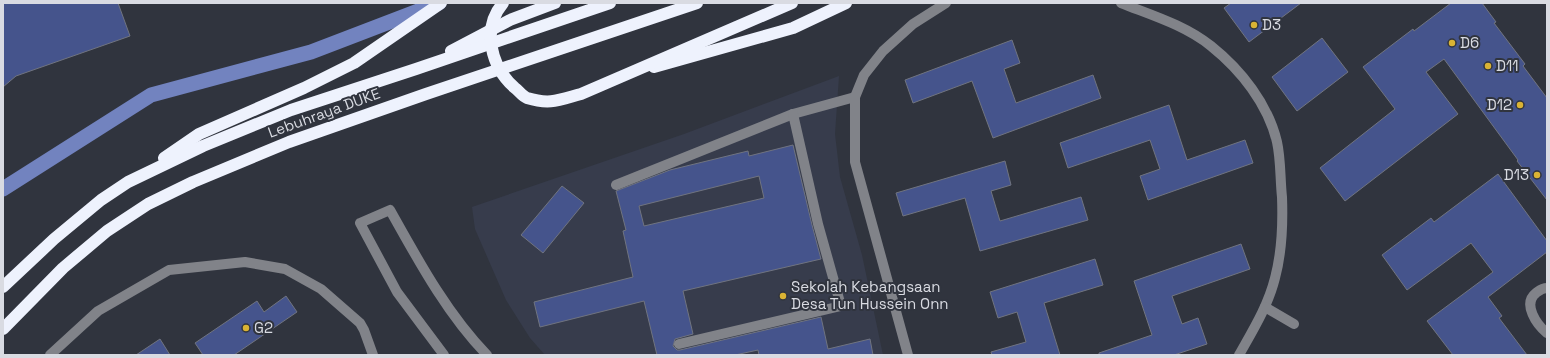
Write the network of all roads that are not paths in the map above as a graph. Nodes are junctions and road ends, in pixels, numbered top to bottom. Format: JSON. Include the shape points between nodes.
{"nodes":[{"id":1,"x":441,"y":3,"type":"edge"},
{"id":2,"x":503,"y":3,"type":"edge"},
{"id":3,"x":555,"y":3,"type":"edge"},
{"id":4,"x":610,"y":3,"type":"edge"},
{"id":5,"x":792,"y":3,"type":"edge"},
{"id":6,"x":846,"y":3,"type":"edge"},
{"id":7,"x":946,"y":3,"type":"edge"},
{"id":8,"x":1121,"y":3,"type":"edge"},
{"id":9,"x":696,"y":4,"type":"edge"},
{"id":10,"x":416,"y":69,"type":"junction"},
{"id":11,"x":626,"y":75,"type":"junction"},
{"id":12,"x":855,"y":97,"type":"junction"},
{"id":13,"x":793,"y":114,"type":"junction"},
{"id":14,"x":128,"y":182,"type":"junction"},
{"id":15,"x":616,"y":185,"type":"dead end"},
{"id":16,"x":3,"y":287,"type":"edge"},
{"id":17,"x":1547,"y":288,"type":"edge"},
{"id":18,"x":1265,"y":307,"type":"junction"},
{"id":19,"x":1294,"y":324,"type":"dead end"},
{"id":20,"x":3,"y":329,"type":"edge"},
{"id":21,"x":1547,"y":333,"type":"edge"},
{"id":22,"x":679,"y":344,"type":"dead end"},
{"id":23,"x":50,"y":355,"type":"edge"},
{"id":24,"x":373,"y":355,"type":"edge"},
{"id":25,"x":444,"y":355,"type":"edge"},
{"id":26,"x":487,"y":355,"type":"edge"},
{"id":27,"x":908,"y":355,"type":"edge"},
{"id":28,"x":1239,"y":355,"type":"edge"}],
"edges":[{"from":1,"to":14,"type":"highway","via":[[354,63],[199,134]]},
{"from":2,"to":11,"type":"highway","bridge":true,"via":[[496,10],[490,34],[494,59],[508,82],[525,97],[550,102],[581,94]]},
{"from":3,"to":10,"type":"highway","via":[[510,20]]},
{"from":4,"to":10,"type":"highway","name":"Lebuhraya DUKE"},
{"from":5,"to":11,"type":"highway","bridge":true},
{"from":6,"to":11,"type":"highway","bridge":true,"via":[[793,28]]},
{"from":7,"to":12,"type":"street","via":[[914,24],[883,52],[864,75]]},
{"from":8,"to":18,"type":"street","via":[[1161,18],[1212,46],[1239,71],[1264,109],[1276,142],[1282,212],[1279,262]]},
{"from":9,"to":20,"type":"highway","name":"Lebuhraya DUKE","via":[[289,142],[193,182],[148,204],[107,231],[63,268]]},
{"from":10,"to":14,"type":"highway","name":"Lebuhraya DUKE","via":[[258,122]]},
{"from":12,"to":13,"type":"street"},
{"from":12,"to":27,"type":"street","via":[[855,162]]},
{"from":13,"to":15,"type":"street"},
{"from":13,"to":22,"type":"street","via":[[818,224],[841,306]]},
{"from":14,"to":16,"type":"highway","name":"Lebuhraya DUKE","via":[[101,200],[54,239]]},
{"from":17,"to":21,"type":"street","via":[[1532,296],[1529,303],[1531,312]]},
{"from":18,"to":19,"type":"street"},
{"from":18,"to":28,"type":"street"},
{"from":23,"to":24,"type":"street","via":[[98,311],[169,270],[246,262],[285,269],[321,289],[360,323]]},
{"from":25,"to":26,"type":"street","via":[[397,292],[360,223],[390,210],[431,282]]}]}
